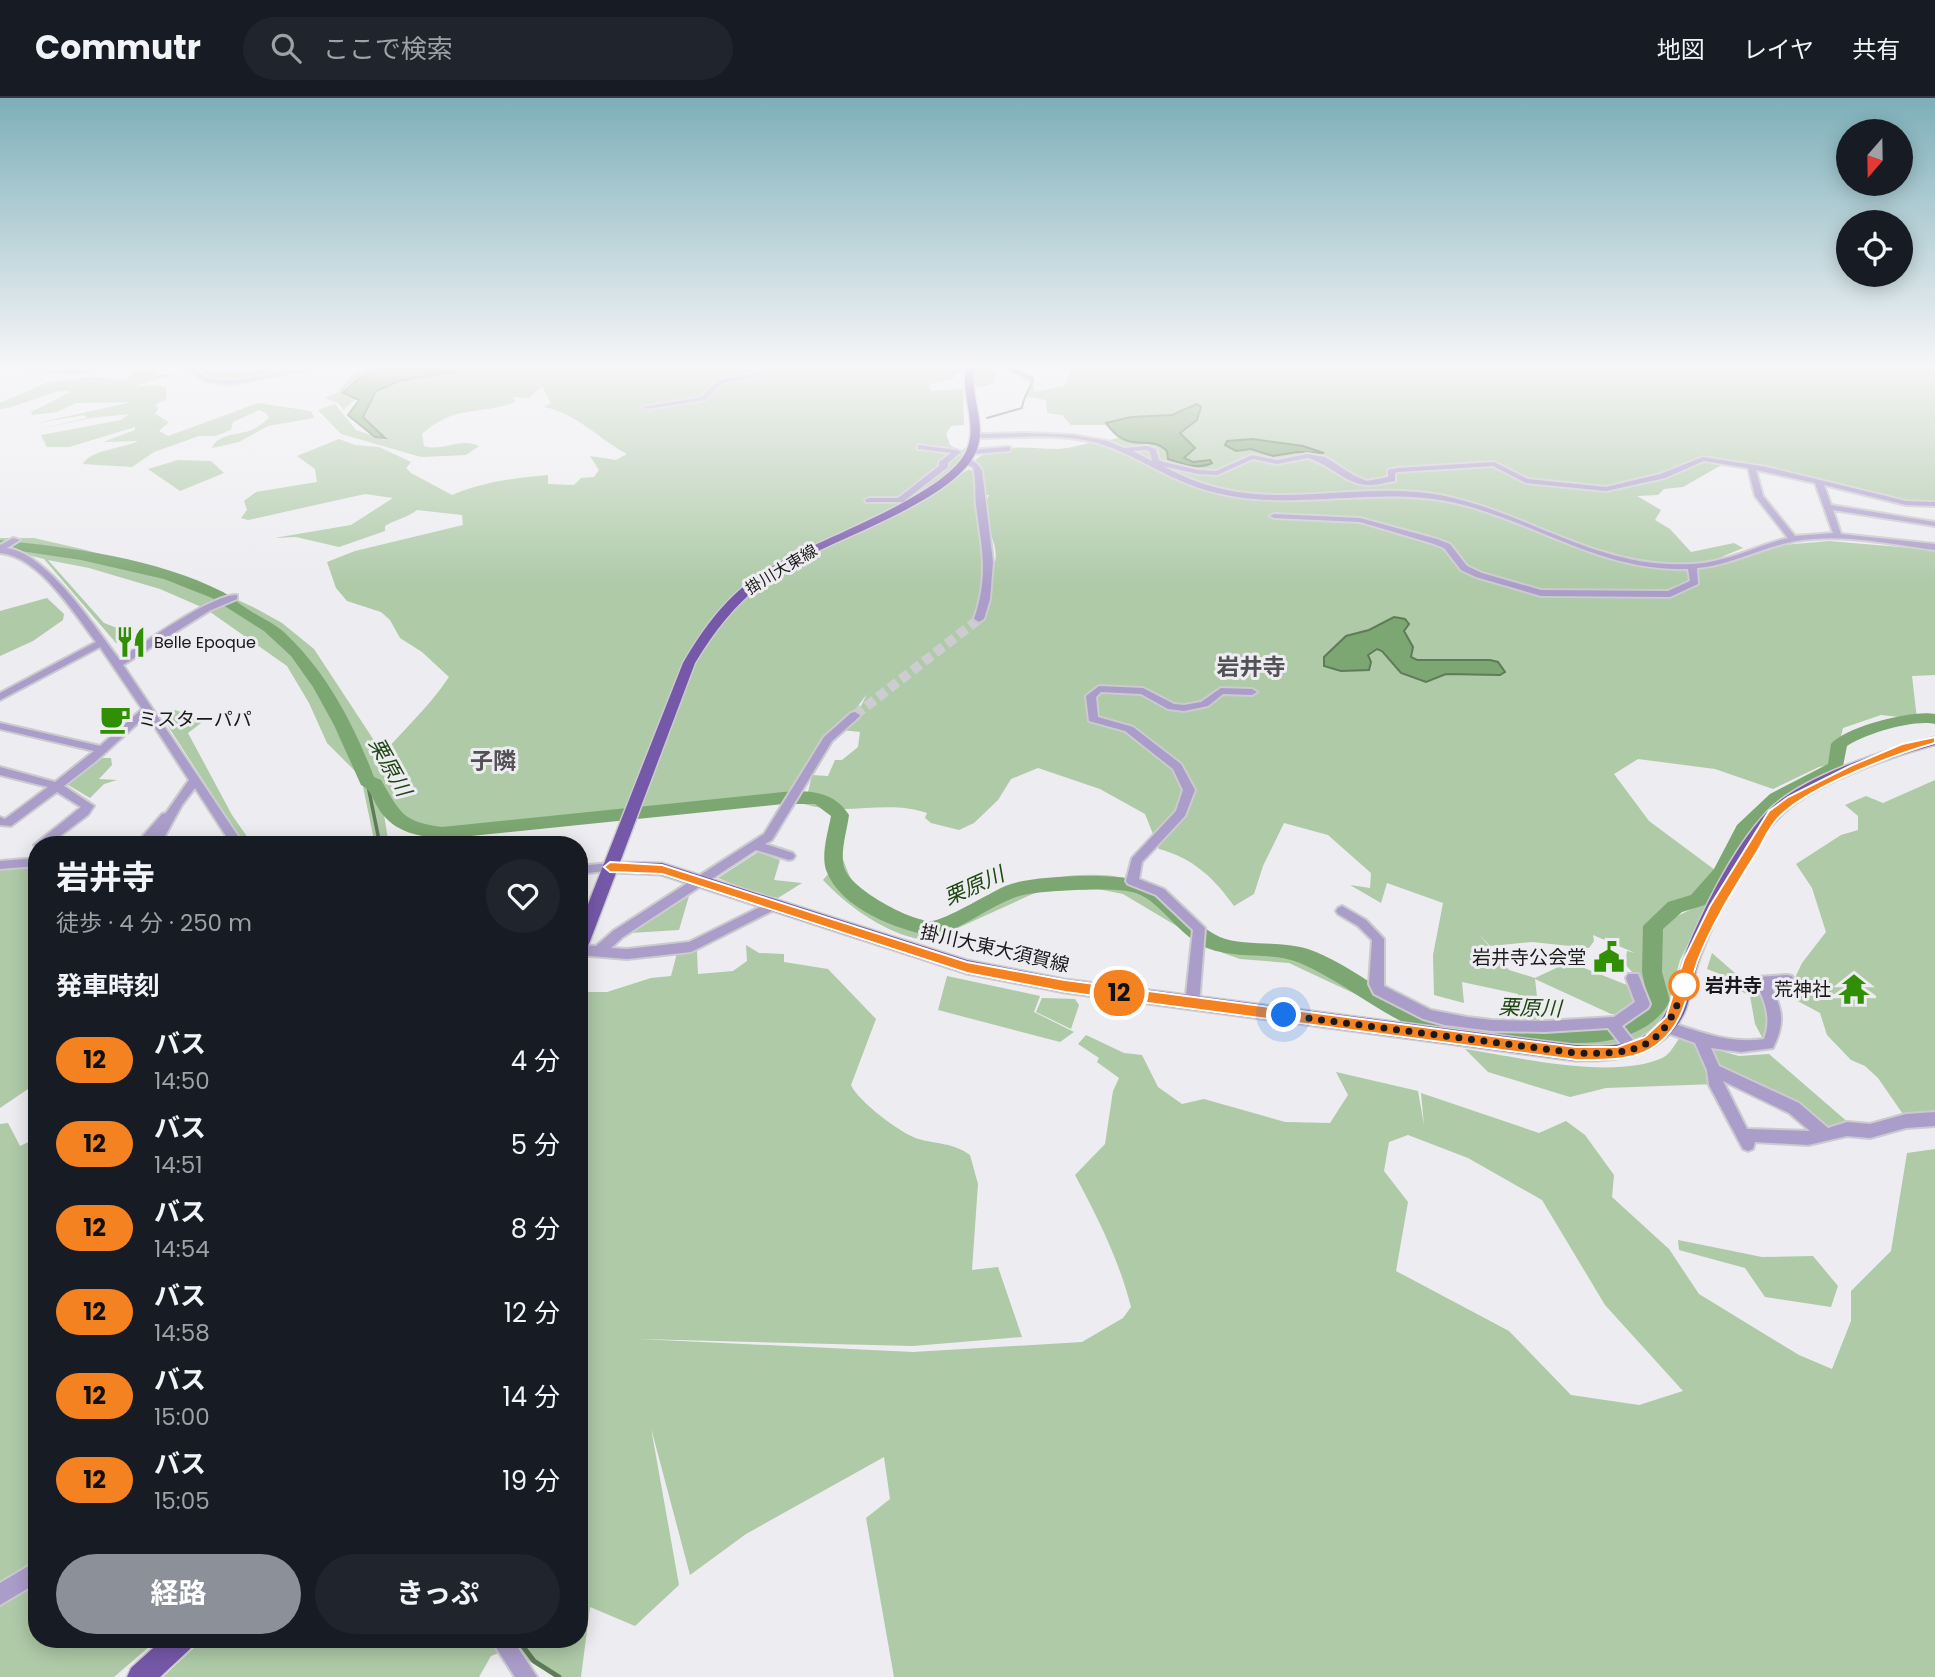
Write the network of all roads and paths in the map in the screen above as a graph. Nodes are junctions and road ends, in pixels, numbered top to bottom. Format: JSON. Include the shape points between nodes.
{"nodes":[{"id":1,"x":976,"y":439,"type":"edge"},
{"id":2,"x":1078,"y":439,"type":"edge"},
{"id":3,"x":921,"y":447,"type":"dead end"},
{"id":4,"x":1007,"y":449,"type":"dead end"},
{"id":5,"x":1122,"y":450,"type":"junction"},
{"id":6,"x":968,"y":457,"type":"junction"},
{"id":7,"x":1752,"y":467,"type":"junction"},
{"id":8,"x":928,"y":479,"type":"junction"},
{"id":9,"x":1819,"y":482,"type":"junction"},
{"id":10,"x":943,"y":484,"type":"junction"},
{"id":11,"x":869,"y":500,"type":"dead end"},
{"id":12,"x":1935,"y":504,"type":"edge"},
{"id":13,"x":1827,"y":507,"type":"junction"},
{"id":14,"x":1274,"y":516,"type":"dead end"},
{"id":15,"x":1915,"y":521,"type":"junction"},
{"id":16,"x":1935,"y":524,"type":"edge"},
{"id":17,"x":1838,"y":537,"type":"junction"},
{"id":18,"x":1793,"y":538,"type":"junction"},
{"id":19,"x":16,"y":540,"type":"dead end"},
{"id":20,"x":1931,"y":546,"type":"edge"},
{"id":21,"x":1,"y":549,"type":"edge"},
{"id":22,"x":1692,"y":566,"type":"junction"},
{"id":23,"x":234,"y":597,"type":"dead end"},
{"id":24,"x":979,"y":619,"type":"tunnel mouth"},
{"id":25,"x":102,"y":642,"type":"junction"},
{"id":26,"x":118,"y":664,"type":"junction"},
{"id":27,"x":1252,"y":692,"type":"dead end"},
{"id":28,"x":0,"y":697,"type":"edge"},
{"id":29,"x":149,"y":709,"type":"junction"},
{"id":30,"x":855,"y":715,"type":"tunnel mouth"},
{"id":31,"x":0,"y":726,"type":"edge"},
{"id":32,"x":1935,"y":741,"type":"edge"},
{"id":33,"x":100,"y":749,"type":"junction"},
{"id":34,"x":0,"y":771,"type":"edge"},
{"id":35,"x":194,"y":780,"type":"junction"},
{"id":36,"x":56,"y":786,"type":"junction"},
{"id":37,"x":174,"y":809,"type":"junction"},
{"id":38,"x":0,"y":821,"type":"edge"},
{"id":39,"x":52,"y":836,"type":"edge"},
{"id":40,"x":149,"y":836,"type":"edge"},
{"id":41,"x":159,"y":836,"type":"edge"},
{"id":42,"x":232,"y":836,"type":"edge"},
{"id":43,"x":757,"y":846,"type":"junction"},
{"id":44,"x":28,"y":854,"type":"edge"},
{"id":45,"x":789,"y":856,"type":"dead end"},
{"id":46,"x":28,"y":862,"type":"edge"},
{"id":47,"x":16,"y":863,"type":"junction"},
{"id":48,"x":0,"y":865,"type":"edge"},
{"id":49,"x":610,"y":867,"type":"junction"},
{"id":50,"x":588,"y":869,"type":"edge"},
{"id":51,"x":704,"y":881,"type":"junction"},
{"id":52,"x":774,"y":905,"type":"junction"},
{"id":53,"x":1342,"y":911,"type":"dead end"},
{"id":54,"x":588,"y":926,"type":"edge"},
{"id":55,"x":588,"y":951,"type":"edge"},
{"id":56,"x":598,"y":952,"type":"junction"},
{"id":57,"x":1633,"y":978,"type":"dead end"},
{"id":58,"x":1787,"y":980,"type":"dead end"},
{"id":59,"x":1192,"y":1003,"type":"junction"},
{"id":60,"x":1427,"y":1024,"type":"junction"},
{"id":61,"x":1615,"y":1027,"type":"junction"},
{"id":62,"x":1667,"y":1027,"type":"junction"},
{"id":63,"x":1700,"y":1039,"type":"junction"},
{"id":64,"x":1633,"y":1049,"type":"junction"},
{"id":65,"x":1714,"y":1070,"type":"junction"},
{"id":66,"x":1935,"y":1119,"type":"edge"},
{"id":67,"x":1826,"y":1135,"type":"junction"},
{"id":68,"x":1746,"y":1139,"type":"joint"},
{"id":69,"x":28,"y":1577,"type":"edge"},
{"id":70,"x":0,"y":1595,"type":"edge"},
{"id":71,"x":172,"y":1648,"type":"edge"},
{"id":72,"x":507,"y":1648,"type":"edge"},
{"id":73,"x":140,"y":1677,"type":"edge"},
{"id":74,"x":527,"y":1677,"type":"edge"}],
"edges":[{"from":1,"to":6,"type":"main road","name":"掛川大東線"},
{"from":2,"to":5,"type":"street"},
{"from":3,"to":8,"type":"street","via":[[957,452]]},
{"from":4,"to":6,"type":"street"},
{"from":5,"to":7,"type":"street","via":[[1147,448],[1162,464],[1217,473],[1252,457],[1277,461],[1307,456],[1367,483],[1392,479],[1391,472],[1397,470],[1494,464],[1526,481],[1606,489],[1662,476],[1703,459]]},
{"from":5,"to":22,"type":"street","via":[[1211,490],[1278,499],[1434,497],[1488,510],[1608,556],[1638,564]]},
{"from":6,"to":10,"type":"main road","name":"掛川大東線"},
{"from":6,"to":24,"type":"street","via":[[978,471],[990,554],[987,600]]},
{"from":7,"to":9,"type":"street"},
{"from":7,"to":18,"type":"street","via":[[1759,496]]},
{"from":8,"to":10,"type":"street"},
{"from":8,"to":11,"type":"street","via":[[900,500]]},
{"from":9,"to":12,"type":"street","via":[[1906,503]]},
{"from":9,"to":13,"type":"street"},
{"from":10,"to":49,"type":"main road","name":"掛川大東線","via":[[770,572],[723,610],[690,663]]},
{"from":13,"to":15,"type":"street"},
{"from":13,"to":17,"type":"street"},
{"from":14,"to":22,"type":"street","via":[[1334,516],[1397,530],[1447,546],[1464,568],[1479,575],[1541,593],[1670,594],[1695,582]]},
{"from":15,"to":16,"type":"street"},
{"from":15,"to":20,"type":"street"},
{"from":17,"to":18,"type":"street"},
{"from":17,"to":20,"type":"street"},
{"from":18,"to":22,"type":"street","via":[[1722,562]]},
{"from":19,"to":21,"type":"street"},
{"from":21,"to":25,"type":"street","via":[[17,552],[38,566]]},
{"from":23,"to":26,"type":"street"},
{"from":25,"to":26,"type":"street"},
{"from":25,"to":28,"type":"street"},
{"from":26,"to":29,"type":"street"},
{"from":27,"to":59,"type":"street","via":[[1221,691],[1204,704],[1184,708],[1143,691],[1099,690],[1091,696],[1093,719],[1129,729],[1177,767],[1189,790],[1181,813],[1136,862],[1132,881],[1160,892],[1197,936]]},
{"from":29,"to":33,"type":"street"},
{"from":29,"to":35,"type":"street"},
{"from":30,"to":43,"type":"street","via":[[832,734],[772,833]]},
{"from":31,"to":33,"type":"street"},
{"from":32,"to":62,"type":"main road","via":[[1906,747],[1854,769],[1773,814],[1717,906],[1691,959]]},
{"from":33,"to":36,"type":"street"},
{"from":34,"to":36,"type":"street"},
{"from":35,"to":37,"type":"street"},
{"from":35,"to":42,"type":"street"},
{"from":36,"to":38,"type":"street","via":[[6,823]]},
{"from":36,"to":39,"type":"street","via":[[88,806]]},
{"from":37,"to":40,"type":"street"},
{"from":37,"to":41,"type":"street"},
{"from":43,"to":45,"type":"street"},
{"from":43,"to":51,"type":"street"},
{"from":44,"to":47,"type":"street"},
{"from":46,"to":47,"type":"street"},
{"from":47,"to":48,"type":"street"},
{"from":49,"to":50,"type":"street"},
{"from":49,"to":51,"type":"main road","name":"掛川大東大須賀線","via":[[662,869]]},
{"from":49,"to":54,"type":"main road","name":"掛川大東線"},
{"from":51,"to":52,"type":"main road","name":"掛川大東大須賀線"},
{"from":51,"to":56,"type":"street","via":[[618,934]]},
{"from":52,"to":56,"type":"street","via":[[691,947],[658,953]]},
{"from":52,"to":59,"type":"main road","name":"掛川大東大須賀線","via":[[967,967]]},
{"from":53,"to":60,"type":"street","via":[[1378,939],[1379,990]]},
{"from":55,"to":56,"type":"street"},
{"from":57,"to":61,"type":"street","via":[[1643,1004]]},
{"from":58,"to":63,"type":"street","via":[[1762,981],[1776,1009],[1776,1030],[1768,1044],[1730,1047]]},
{"from":59,"to":60,"type":"main road","name":"掛川大東大須賀線"},
{"from":60,"to":61,"type":"street"},
{"from":60,"to":64,"type":"main road","name":"掛川大東大須賀線","via":[[1576,1053],[1617,1054]]},
{"from":61,"to":64,"type":"street"},
{"from":62,"to":63,"type":"street"},
{"from":62,"to":64,"type":"main road","name":"掛川大東大須賀線","via":[[1651,1042]]},
{"from":63,"to":65,"type":"street"},
{"from":65,"to":67,"type":"street","via":[[1794,1108]]},
{"from":65,"to":68,"type":"street","via":[[1716,1085]]},
{"from":66,"to":67,"type":"street"},
{"from":67,"to":68,"type":"street"},
{"from":69,"to":70,"type":"street"},
{"from":71,"to":73,"type":"main road"},
{"from":72,"to":74,"type":"street"}]}
